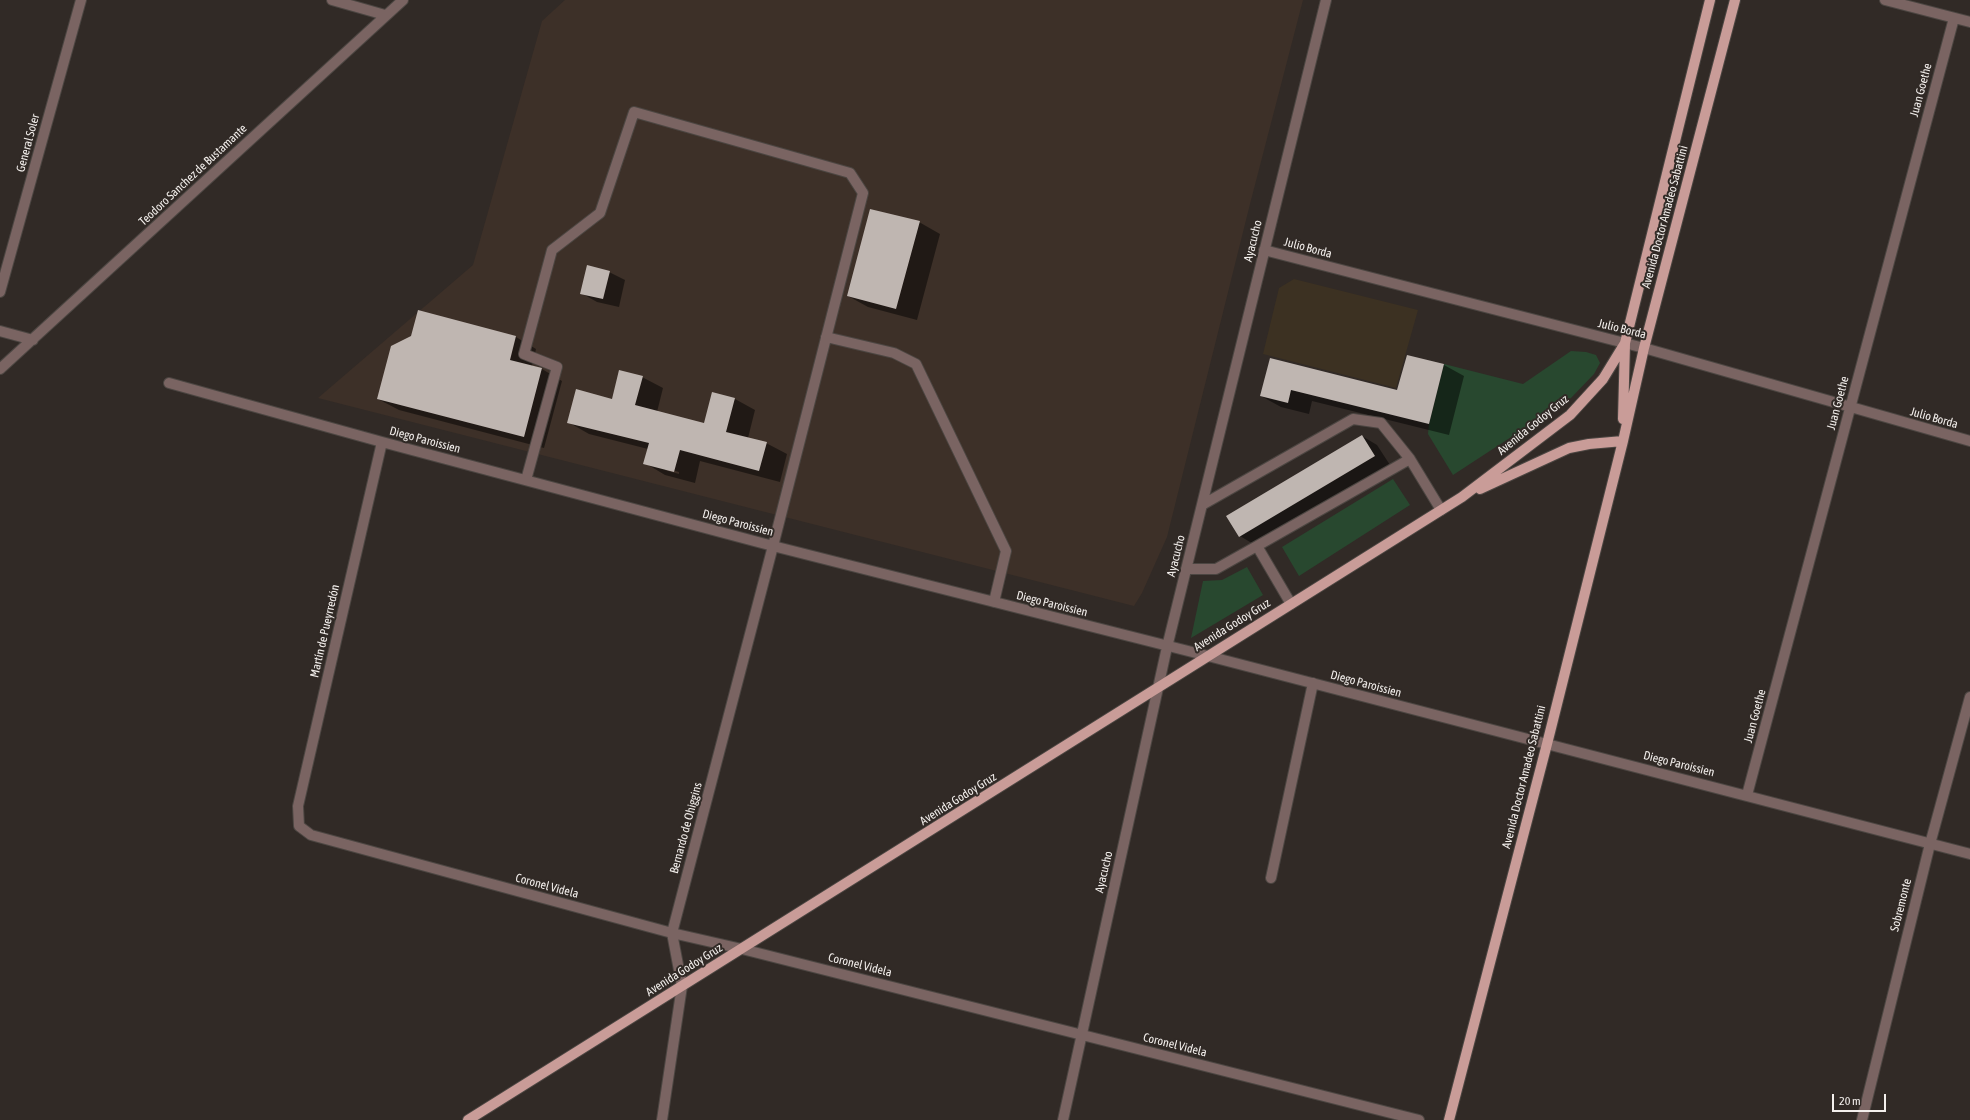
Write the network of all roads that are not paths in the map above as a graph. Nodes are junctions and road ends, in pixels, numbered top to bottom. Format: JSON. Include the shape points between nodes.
{"nodes":[{"id":1,"x":81,"y":0,"type":"edge"},
{"id":2,"x":332,"y":0,"type":"edge"},
{"id":3,"x":403,"y":0,"type":"edge"},
{"id":4,"x":1326,"y":0,"type":"edge"},
{"id":5,"x":1710,"y":0,"type":"edge"},
{"id":6,"x":1735,"y":0,"type":"edge"},
{"id":7,"x":1884,"y":0,"type":"edge"},
{"id":8,"x":385,"y":16,"type":"junction"},
{"id":9,"x":1954,"y":18,"type":"junction"},
{"id":10,"x":1970,"y":22,"type":"edge"},
{"id":11,"x":1264,"y":250,"type":"junction"},
{"id":12,"x":0,"y":292,"type":"edge"},
{"id":13,"x":0,"y":331,"type":"edge"},
{"id":14,"x":826,"y":337,"type":"junction"},
{"id":15,"x":33,"y":340,"type":"junction"},
{"id":16,"x":1625,"y":343,"type":"junction"},
{"id":17,"x":1644,"y":348,"type":"junction"},
{"id":18,"x":0,"y":369,"type":"edge"},
{"id":19,"x":169,"y":383,"type":"dead end"},
{"id":20,"x":1851,"y":408,"type":"junction"},
{"id":21,"x":1623,"y":441,"type":"junction"},
{"id":22,"x":1970,"y":441,"type":"edge"},
{"id":23,"x":382,"y":442,"type":"junction"},
{"id":24,"x":1410,"y":459,"type":"junction"},
{"id":25,"x":526,"y":480,"type":"junction"},
{"id":26,"x":1462,"y":497,"type":"junction"},
{"id":27,"x":1202,"y":505,"type":"junction"},
{"id":28,"x":1441,"y":510,"type":"junction"},
{"id":29,"x":773,"y":546,"type":"junction"},
{"id":30,"x":1257,"y":546,"type":"junction"},
{"id":31,"x":1186,"y":570,"type":"junction"},
{"id":32,"x":994,"y":602,"type":"junction"},
{"id":33,"x":1291,"y":604,"type":"junction"},
{"id":34,"x":1167,"y":646,"type":"junction"},
{"id":35,"x":1208,"y":656,"type":"junction"},
{"id":36,"x":1313,"y":683,"type":"junction"},
{"id":37,"x":1158,"y":689,"type":"junction"},
{"id":38,"x":1970,"y":697,"type":"edge"},
{"id":39,"x":1547,"y":744,"type":"junction"},
{"id":40,"x":1747,"y":795,"type":"junction"},
{"id":41,"x":299,"y":826,"type":"joint"},
{"id":42,"x":1930,"y":844,"type":"junction"},
{"id":43,"x":1970,"y":854,"type":"edge"},
{"id":44,"x":1271,"y":878,"type":"dead end"},
{"id":45,"x":672,"y":933,"type":"junction"},
{"id":46,"x":742,"y":949,"type":"junction"},
{"id":47,"x":682,"y":986,"type":"junction"},
{"id":48,"x":1081,"y":1034,"type":"junction"},
{"id":49,"x":468,"y":1120,"type":"edge"},
{"id":50,"x":662,"y":1120,"type":"edge"},
{"id":51,"x":1063,"y":1120,"type":"edge"},
{"id":52,"x":1419,"y":1120,"type":"edge"},
{"id":53,"x":1449,"y":1120,"type":"edge"},
{"id":54,"x":1862,"y":1120,"type":"edge"}],
"edges":[{"from":1,"to":12,"type":"street","name":"General Soler"},
{"from":2,"to":8,"type":"street"},
{"from":3,"to":8,"type":"street","name":"Teodoro Sanchez de Bustamante"},
{"from":4,"to":11,"type":"street","name":"Ayacucho"},
{"from":5,"to":16,"type":"main road","name":"Avenida Doctor Amadeo Sabattini"},
{"from":6,"to":17,"type":"main road","name":"Avenida Doctor Amadeo Sabattini"},
{"from":7,"to":9,"type":"street"},
{"from":8,"to":15,"type":"street","name":"Teodoro Sanchez de Bustamante"},
{"from":9,"to":10,"type":"street"},
{"from":9,"to":20,"type":"street","name":"Juan Goethe"},
{"from":11,"to":16,"type":"street","name":"Julio Borda"},
{"from":11,"to":27,"type":"street","name":"Ayacucho"},
{"from":13,"to":15,"type":"street"},
{"from":14,"to":25,"type":"street","name":"Bernardo de Ohiggins","via":[[863,193],[850,173],[634,112],[600,213],[552,250],[524,354],[557,367]]},
{"from":14,"to":29,"type":"street","name":"Bernardo de Ohiggins"},
{"from":14,"to":32,"type":"street","via":[[894,353],[916,364],[1006,551]]},
{"from":15,"to":18,"type":"street","name":"Teodoro Sanchez de Bustamante"},
{"from":16,"to":17,"type":"street","name":"Julio Borda"},
{"from":16,"to":21,"type":"main road","name":"Avenida Doctor Amadeo Sabattini"},
{"from":16,"to":26,"type":"main road","name":"Avenida Godoy Gruz","via":[[1603,378],[1570,415]]},
{"from":17,"to":20,"type":"street","name":"Julio Borda"},
{"from":17,"to":21,"type":"main road","name":"Avenida Doctor Amadeo Sabattini"},
{"from":19,"to":23,"type":"street","name":"Diego Paroissien"},
{"from":20,"to":22,"type":"street","name":"Julio Borda"},
{"from":20,"to":40,"type":"street","name":"Juan Goethe"},
{"from":21,"to":26,"type":"main road","name":"Avenida Godoy Gruz","via":[[1569,448]]},
{"from":21,"to":39,"type":"main road","name":"Avenida Doctor Amadeo Sabattini"},
{"from":23,"to":25,"type":"street","name":"Diego Paroissien"},
{"from":23,"to":41,"type":"street","name":"Martín de Pueyrredón","via":[[298,806]]},
{"from":24,"to":27,"type":"street","via":[[1381,423],[1354,419]]},
{"from":24,"to":28,"type":"street"},
{"from":24,"to":30,"type":"street"},
{"from":25,"to":29,"type":"street","name":"Diego Paroissien"},
{"from":26,"to":28,"type":"main road","name":"Avenida Godoy Gruz"},
{"from":27,"to":31,"type":"street","name":"Ayacucho"},
{"from":28,"to":33,"type":"main road","name":"Avenida Godoy Gruz"},
{"from":29,"to":32,"type":"street","name":"Diego Paroissien"},
{"from":29,"to":45,"type":"street","name":"Bernardo de Ohiggins"},
{"from":30,"to":31,"type":"street","via":[[1216,569]]},
{"from":30,"to":33,"type":"street"},
{"from":31,"to":34,"type":"street","name":"Ayacucho"},
{"from":32,"to":34,"type":"street","name":"Diego Paroissien"},
{"from":33,"to":35,"type":"main road","name":"Avenida Godoy Gruz"},
{"from":34,"to":35,"type":"street","name":"Diego Paroissien"},
{"from":34,"to":37,"type":"street","name":"Ayacucho"},
{"from":35,"to":36,"type":"street","name":"Diego Paroissien"},
{"from":35,"to":37,"type":"main road","name":"Avenida Godoy Gruz"},
{"from":36,"to":39,"type":"street","name":"Diego Paroissien"},
{"from":36,"to":44,"type":"street"},
{"from":37,"to":46,"type":"main road","name":"Avenida Godoy Gruz"},
{"from":37,"to":48,"type":"street","name":"Ayacucho"},
{"from":38,"to":42,"type":"street","name":"Sobremonte"},
{"from":39,"to":40,"type":"street","name":"Diego Paroissien"},
{"from":39,"to":53,"type":"main road","name":"Avenida Doctor Amadeo Sabattini"},
{"from":40,"to":42,"type":"street","name":"Diego Paroissien"},
{"from":41,"to":45,"type":"street","name":"Coronel Videla","via":[[311,835]]},
{"from":42,"to":43,"type":"street","name":"Diego Paroissien"},
{"from":42,"to":54,"type":"street","name":"Sobremonte"},
{"from":45,"to":46,"type":"street","name":"Coronel Videla"},
{"from":45,"to":47,"type":"street","name":"Bernardo de Ohiggins"},
{"from":46,"to":47,"type":"main road","name":"Avenida Godoy Gruz"},
{"from":46,"to":48,"type":"street","name":"Coronel Videla"},
{"from":47,"to":49,"type":"main road","name":"Avenida Godoy Gruz"},
{"from":47,"to":50,"type":"street","name":"Bernardo de Ohiggins"},
{"from":48,"to":51,"type":"street","name":"Ayacucho"},
{"from":48,"to":52,"type":"street","name":"Coronel Videla"}]}
